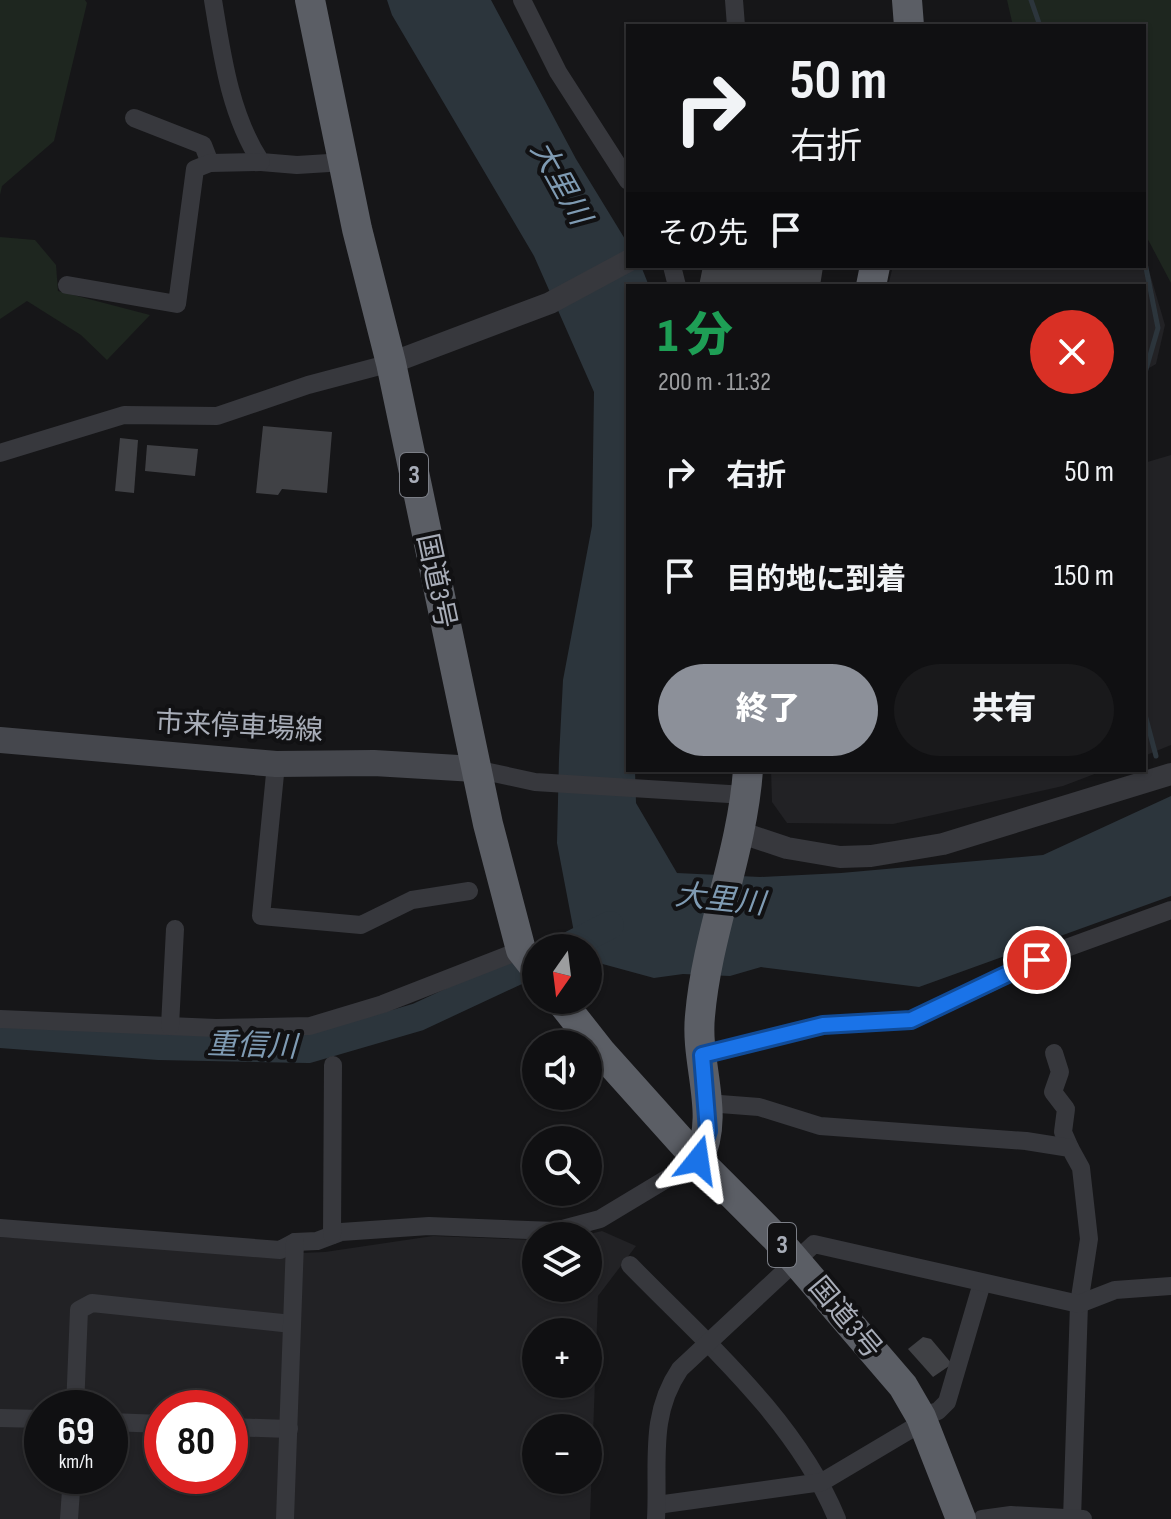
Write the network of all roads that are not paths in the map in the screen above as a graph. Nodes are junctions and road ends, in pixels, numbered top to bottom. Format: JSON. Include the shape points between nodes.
{"nodes":[{"id":1,"x":213,"y":0,"type":"edge"},
{"id":2,"x":310,"y":0,"type":"edge"},
{"id":3,"x":522,"y":0,"type":"edge"},
{"id":4,"x":734,"y":0,"type":"edge"},
{"id":5,"x":907,"y":0,"type":"edge"},
{"id":6,"x":736,"y":24,"type":"edge"},
{"id":7,"x":909,"y":24,"type":"edge"},
{"id":8,"x":134,"y":118,"type":"dead end"},
{"id":9,"x":261,"y":162,"type":"junction"},
{"id":10,"x":345,"y":162,"type":"junction"},
{"id":11,"x":210,"y":163,"type":"junction"},
{"id":12,"x":626,"y":178,"type":"edge"},
{"id":13,"x":626,"y":262,"type":"edge"},
{"id":14,"x":67,"y":285,"type":"dead end"},
{"id":15,"x":391,"y":363,"type":"junction"},
{"id":16,"x":0,"y":453,"type":"edge"},
{"id":17,"x":0,"y":740,"type":"edge"},
{"id":18,"x":276,"y":764,"type":"junction"},
{"id":19,"x":475,"y":769,"type":"junction"},
{"id":20,"x":660,"y":772,"type":"edge"},
{"id":21,"x":1171,"y":774,"type":"edge"},
{"id":22,"x":747,"y":783,"type":"edge"},
{"id":23,"x":658,"y":790,"type":"junction"},
{"id":24,"x":737,"y":844,"type":"junction"},
{"id":25,"x":469,"y":891,"type":"dead end"},
{"id":26,"x":1171,"y":910,"type":"edge"},
{"id":27,"x":175,"y":929,"type":"dead end"},
{"id":28,"x":522,"y":938,"type":"edge"},
{"id":29,"x":522,"y":962,"type":"edge"},
{"id":30,"x":571,"y":1014,"type":"edge"},
{"id":31,"x":0,"y":1019,"type":"edge"},
{"id":32,"x":170,"y":1026,"type":"junction"},
{"id":33,"x":1054,"y":1053,"type":"dead end"},
{"id":34,"x":702,"y":1055,"type":"junction"},
{"id":35,"x":333,"y":1065,"type":"dead end"},
{"id":36,"x":707,"y":1103,"type":"junction"},
{"id":37,"x":1070,"y":1148,"type":"junction"},
{"id":38,"x":698,"y":1160,"type":"junction"},
{"id":39,"x":0,"y":1228,"type":"edge"},
{"id":40,"x":332,"y":1235,"type":"junction"},
{"id":41,"x":295,"y":1242,"type":"junction"},
{"id":42,"x":796,"y":1260,"type":"junction"},
{"id":43,"x":630,"y":1265,"type":"dead end"},
{"id":44,"x":982,"y":1283,"type":"junction"},
{"id":45,"x":1171,"y":1286,"type":"edge"},
{"id":46,"x":1079,"y":1304,"type":"junction"},
{"id":47,"x":292,"y":1324,"type":"junction"},
{"id":48,"x":707,"y":1345,"type":"junction"},
{"id":49,"x":76,"y":1390,"type":"edge"},
{"id":50,"x":0,"y":1418,"type":"edge"},
{"id":51,"x":24,"y":1419,"type":"edge"},
{"id":52,"x":922,"y":1420,"type":"junction"},
{"id":53,"x":248,"y":1428,"type":"edge"},
{"id":54,"x":289,"y":1429,"type":"junction"},
{"id":55,"x":822,"y":1482,"type":"junction"},
{"id":56,"x":71,"y":1494,"type":"edge"},
{"id":57,"x":656,"y":1512,"type":"edge"},
{"id":58,"x":69,"y":1519,"type":"edge"},
{"id":59,"x":285,"y":1519,"type":"edge"},
{"id":60,"x":837,"y":1519,"type":"edge"},
{"id":61,"x":961,"y":1519,"type":"edge"},
{"id":62,"x":982,"y":1519,"type":"edge"},
{"id":63,"x":1072,"y":1519,"type":"edge"},
{"id":64,"x":1083,"y":1519,"type":"edge"}],
"edges":[{"from":1,"to":9,"type":"street","via":[[230,90]]},
{"from":2,"to":10,"type":"highway","name":"国道3号","number":"3"},
{"from":3,"to":12,"type":"street","via":[[558,72]]},
{"from":4,"to":6,"type":"street"},
{"from":5,"to":7,"type":"highway"},
{"from":8,"to":11,"type":"street","via":[[203,145]]},
{"from":9,"to":10,"type":"street"},
{"from":9,"to":11,"type":"street"},
{"from":10,"to":15,"type":"highway","name":"国道3号","number":"3"},
{"from":11,"to":14,"type":"street","via":[[195,169],[192,179],[177,304]]},
{"from":13,"to":15,"type":"street","via":[[550,303]]},
{"from":15,"to":16,"type":"street","via":[[217,416],[124,415]]},
{"from":15,"to":19,"type":"highway","name":"国道3号","number":"3"},
{"from":17,"to":18,"type":"main road","name":"市来停車場線"},
{"from":18,"to":19,"type":"main road","name":"市来停車場線"},
{"from":18,"to":25,"type":"street","via":[[261,916],[361,925],[412,900]]},
{"from":19,"to":23,"type":"street","via":[[544,782]]},
{"from":19,"to":28,"type":"highway","name":"国道3号","number":"3"},
{"from":20,"to":23,"type":"street"},
{"from":21,"to":24,"type":"street","via":[[943,844],[871,856]]},
{"from":22,"to":23,"type":"street"},
{"from":22,"to":24,"type":"highway"},
{"from":24,"to":34,"type":"highway","via":[[699,1019]]},
{"from":26,"to":34,"type":"street","via":[[1058,951],[911,1020],[823,1025]]},
{"from":27,"to":32,"type":"street"},
{"from":29,"to":32,"type":"street","via":[[310,1026]]},
{"from":30,"to":38,"type":"highway","name":"国道3号","number":"3"},
{"from":31,"to":32,"type":"street"},
{"from":33,"to":37,"type":"street","via":[[1060,1072],[1053,1092],[1066,1109],[1063,1132]]},
{"from":34,"to":36,"type":"highway"},
{"from":35,"to":40,"type":"street"},
{"from":36,"to":37,"type":"street","via":[[759,1107],[820,1126]]},
{"from":36,"to":38,"type":"highway","via":[[707,1139]]},
{"from":37,"to":46,"type":"street","via":[[1081,1168],[1089,1239]]},
{"from":38,"to":40,"type":"street","via":[[600,1219],[555,1231],[429,1226]]},
{"from":38,"to":42,"type":"highway","name":"国道3号","number":"3"},
{"from":39,"to":41,"type":"street","via":[[280,1250]]},
{"from":40,"to":41,"type":"street"},
{"from":41,"to":47,"type":"street"},
{"from":42,"to":44,"type":"street","via":[[814,1244],[826,1244]]},
{"from":42,"to":48,"type":"street"},
{"from":42,"to":52,"type":"highway","name":"国道3号","number":"3","via":[[903,1386]]},
{"from":43,"to":48,"type":"street"},
{"from":44,"to":46,"type":"street"},
{"from":44,"to":52,"type":"street","via":[[947,1402]]},
{"from":45,"to":46,"type":"street","via":[[1115,1290]]},
{"from":46,"to":63,"type":"street"},
{"from":47,"to":49,"type":"street","via":[[92,1303],[79,1310]]},
{"from":47,"to":54,"type":"street"},
{"from":48,"to":55,"type":"street","via":[[774,1418]]},
{"from":48,"to":57,"type":"street","via":[[680,1369],[664,1393],[658,1417]]},
{"from":50,"to":51,"type":"street"},
{"from":52,"to":55,"type":"street"},
{"from":52,"to":61,"type":"highway","name":"国道3号","number":"3"},
{"from":53,"to":54,"type":"street"},
{"from":54,"to":59,"type":"street"},
{"from":55,"to":57,"type":"street"},
{"from":55,"to":60,"type":"street"},
{"from":56,"to":58,"type":"street"},
{"from":62,"to":63,"type":"street"},
{"from":63,"to":64,"type":"street"}]}
